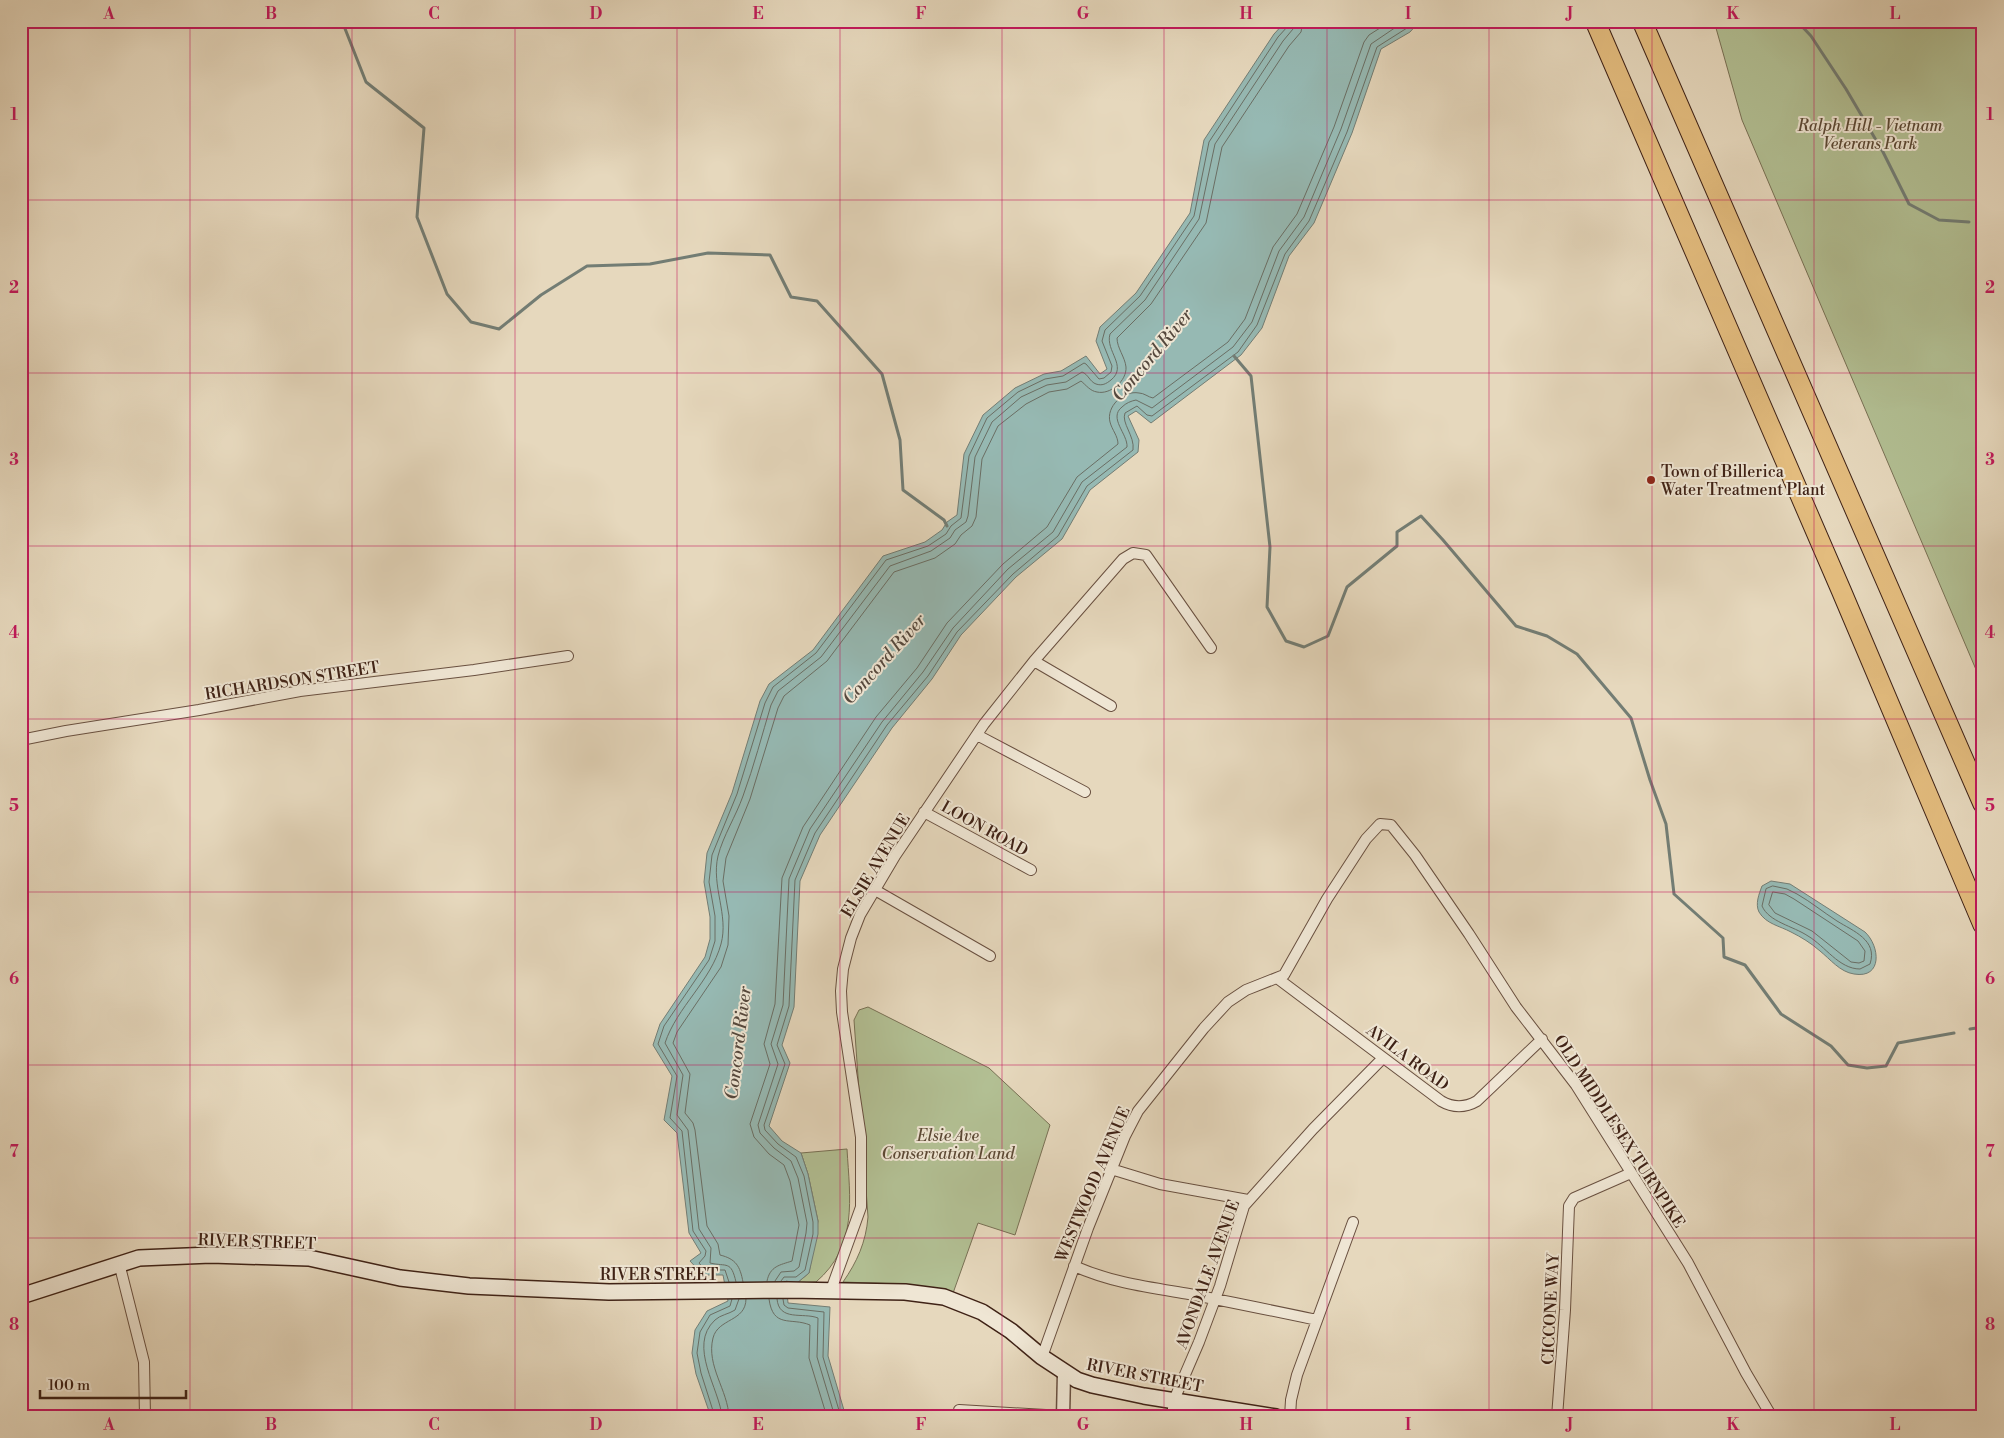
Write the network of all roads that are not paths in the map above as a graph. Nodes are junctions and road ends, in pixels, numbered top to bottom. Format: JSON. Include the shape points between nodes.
{"nodes":[{"id":1,"x":1595,"y":21,"type":"edge"},
{"id":2,"x":1642,"y":21,"type":"edge"},
{"id":3,"x":1211,"y":648,"type":"dead end"},
{"id":4,"x":568,"y":656,"type":"dead end"},
{"id":5,"x":1034,"y":661,"type":"junction"},
{"id":6,"x":1110,"y":706,"type":"dead end"},
{"id":7,"x":977,"y":735,"type":"junction"},
{"id":8,"x":21,"y":740,"type":"edge"},
{"id":9,"x":1085,"y":792,"type":"dead end"},
{"id":10,"x":1983,"y":804,"type":"edge"},
{"id":11,"x":924,"y":812,"type":"junction"},
{"id":12,"x":1391,"y":825,"type":"joint"},
{"id":13,"x":1031,"y":870,"type":"dead end"},
{"id":14,"x":875,"y":890,"type":"junction"},
{"id":15,"x":1983,"y":925,"type":"edge"},
{"id":16,"x":990,"y":956,"type":"dead end"},
{"id":17,"x":1277,"y":978,"type":"junction"},
{"id":18,"x":1542,"y":1038,"type":"junction"},
{"id":19,"x":1383,"y":1058,"type":"junction"},
{"id":20,"x":1111,"y":1169,"type":"junction"},
{"id":21,"x":1631,"y":1173,"type":"junction"},
{"id":22,"x":1248,"y":1200,"type":"junction"},
{"id":23,"x":1352,"y":1222,"type":"dead end"},
{"id":24,"x":118,"y":1264,"type":"junction"},
{"id":25,"x":1074,"y":1266,"type":"junction"},
{"id":26,"x":832,"y":1290,"type":"junction"},
{"id":27,"x":21,"y":1296,"type":"edge"},
{"id":28,"x":1215,"y":1300,"type":"junction"},
{"id":29,"x":1317,"y":1320,"type":"junction"},
{"id":30,"x":1042,"y":1357,"type":"junction"},
{"id":31,"x":1064,"y":1372,"type":"junction"},
{"id":32,"x":1174,"y":1400,"type":"junction"},
{"id":33,"x":959,"y":1410,"type":"dead end"},
{"id":34,"x":1063,"y":1416,"type":"edge"},
{"id":35,"x":145,"y":1417,"type":"edge"},
{"id":36,"x":1172,"y":1417,"type":"edge"},
{"id":37,"x":1276,"y":1417,"type":"edge"},
{"id":38,"x":1290,"y":1417,"type":"edge"},
{"id":39,"x":1557,"y":1417,"type":"edge"},
{"id":40,"x":1772,"y":1417,"type":"edge"}],
"edges":[{"from":1,"to":15,"type":"highway"},
{"from":2,"to":10,"type":"highway"},
{"from":3,"to":5,"type":"street","name":"ELSIE AVENUE","via":[[1146,555],[1133,553],[1115,567]]},
{"from":4,"to":8,"type":"street","name":"RICHARDSON STREET","via":[[300,691]]},
{"from":5,"to":6,"type":"street"},
{"from":5,"to":7,"type":"street","name":"ELSIE AVENUE"},
{"from":7,"to":9,"type":"street"},
{"from":7,"to":11,"type":"street","name":"ELSIE AVENUE"},
{"from":11,"to":13,"type":"street","name":"LOON ROAD"},
{"from":11,"to":14,"type":"street","name":"ELSIE AVENUE"},
{"from":12,"to":17,"type":"street","name":"WESTWOOD AVENUE","via":[[1380,824],[1373,830],[1327,899],[1289,968]]},
{"from":12,"to":18,"type":"street","name":"OLD MIDDLESEX TURNPIKE","via":[[1442,894],[1516,1007]]},
{"from":14,"to":16,"type":"street"},
{"from":14,"to":26,"type":"street","name":"ELSIE AVENUE","via":[[851,938],[841,991],[861,1137],[862,1206]]},
{"from":17,"to":19,"type":"street","name":"AVILA ROAD"},
{"from":17,"to":20,"type":"street","name":"WESTWOOD AVENUE","via":[[1240,993],[1204,1028],[1138,1111]]},
{"from":18,"to":19,"type":"street","name":"AVILA ROAD","via":[[1477,1101],[1464,1107],[1445,1104]]},
{"from":18,"to":21,"type":"street","name":"OLD MIDDLESEX TURNPIKE","via":[[1576,1085]]},
{"from":19,"to":22,"type":"street","name":"AVONDALE AVENUE"},
{"from":20,"to":22,"type":"street","via":[[1160,1184]]},
{"from":20,"to":25,"type":"street","name":"WESTWOOD AVENUE"},
{"from":21,"to":39,"type":"street","name":"CICCONE WAY","via":[[1570,1202]]},
{"from":21,"to":40,"type":"street","name":"OLD MIDDLESEX TURNPIKE","via":[[1688,1263]]},
{"from":22,"to":28,"type":"street","name":"AVONDALE AVENUE"},
{"from":23,"to":29,"type":"street"},
{"from":24,"to":26,"type":"main road","name":"RIVER STREET","via":[[163,1256],[309,1258],[400,1278],[459,1285],[609,1292]]},
{"from":24,"to":27,"type":"main road","name":"RIVER STREET"},
{"from":24,"to":35,"type":"street","via":[[144,1362]]},
{"from":25,"to":28,"type":"street","via":[[1106,1279],[1139,1287]]},
{"from":25,"to":30,"type":"street","name":"WESTWOOD AVENUE"},
{"from":26,"to":30,"type":"main road","name":"RIVER STREET","via":[[905,1292],[958,1302],[993,1318]]},
{"from":28,"to":29,"type":"street"},
{"from":28,"to":32,"type":"street","name":"AVONDALE AVENUE"},
{"from":29,"to":38,"type":"street","via":[[1290,1400]]},
{"from":30,"to":31,"type":"main road","name":"RIVER STREET"},
{"from":31,"to":32,"type":"main road","name":"RIVER STREET","via":[[1092,1385]]},
{"from":31,"to":34,"type":"street"},
{"from":32,"to":36,"type":"street","name":"AVONDALE AVENUE"},
{"from":32,"to":37,"type":"main road","name":"RIVER STREET"},
{"from":33,"to":34,"type":"street"}]}
